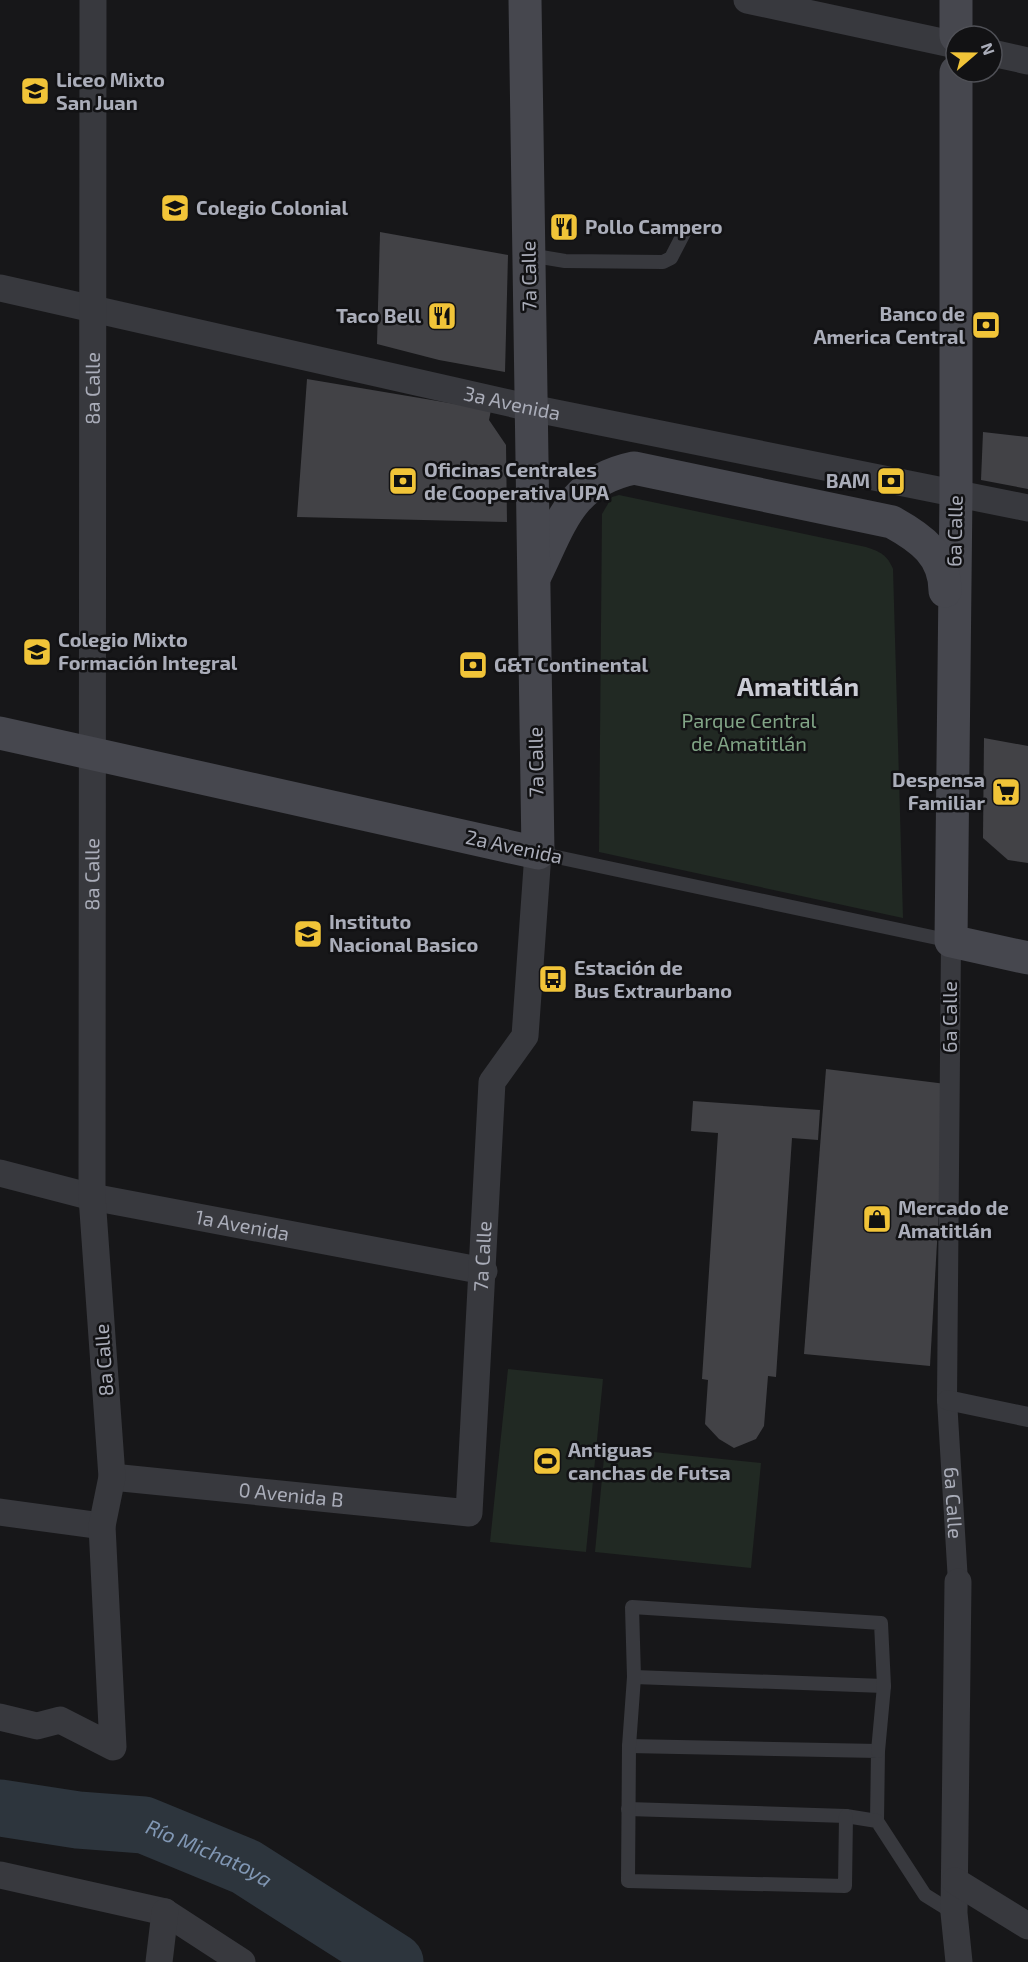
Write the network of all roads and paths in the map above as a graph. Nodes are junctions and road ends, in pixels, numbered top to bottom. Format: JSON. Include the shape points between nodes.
{"nodes":[{"id":1,"x":93,"y":0,"type":"edge"},
{"id":2,"x":525,"y":0,"type":"edge"},
{"id":3,"x":747,"y":0,"type":"edge"},
{"id":4,"x":956,"y":0,"type":"edge"},
{"id":5,"x":956,"y":24,"type":"edge"},
{"id":6,"x":944,"y":42,"type":"edge"},
{"id":7,"x":1004,"y":56,"type":"edge"},
{"id":8,"x":1028,"y":61,"type":"edge"},
{"id":9,"x":956,"y":84,"type":"edge"},
{"id":10,"x":686,"y":229,"type":"dead end"},
{"id":11,"x":529,"y":255,"type":"junction"},
{"id":12,"x":0,"y":288,"type":"edge"},
{"id":13,"x":92,"y":308,"type":"junction"},
{"id":14,"x":531,"y":408,"type":"junction"},
{"id":15,"x":956,"y":493,"type":"junction"},
{"id":16,"x":1028,"y":508,"type":"edge"},
{"id":17,"x":534,"y":579,"type":"junction"},
{"id":18,"x":953,"y":649,"type":"junction"},
{"id":19,"x":0,"y":733,"type":"edge"},
{"id":20,"x":92,"y":755,"type":"junction"},
{"id":21,"x":538,"y":853,"type":"junction"},
{"id":22,"x":951,"y":941,"type":"junction"},
{"id":23,"x":1028,"y":958,"type":"edge"},
{"id":24,"x":0,"y":1173,"type":"edge"},
{"id":25,"x":92,"y":1197,"type":"junction"},
{"id":26,"x":484,"y":1271,"type":"junction"},
{"id":27,"x":947,"y":1400,"type":"junction"},
{"id":28,"x":1028,"y":1417,"type":"edge"},
{"id":29,"x":112,"y":1477,"type":"junction"},
{"id":30,"x":0,"y":1512,"type":"edge"},
{"id":31,"x":469,"y":1513,"type":"joint"},
{"id":32,"x":102,"y":1526,"type":"junction"},
{"id":33,"x":958,"y":1582,"type":"joint"},
{"id":34,"x":634,"y":1677,"type":"junction"},
{"id":35,"x":884,"y":1686,"type":"junction"},
{"id":36,"x":0,"y":1717,"type":"edge"},
{"id":37,"x":628,"y":1746,"type":"junction"},
{"id":38,"x":879,"y":1751,"type":"junction"},
{"id":39,"x":628,"y":1809,"type":"junction"},
{"id":40,"x":846,"y":1816,"type":"junction"},
{"id":41,"x":877,"y":1821,"type":"junction"},
{"id":42,"x":0,"y":1875,"type":"edge"},
{"id":43,"x":955,"y":1881,"type":"junction"},
{"id":44,"x":165,"y":1912,"type":"junction"},
{"id":45,"x":954,"y":1913,"type":"junction"},
{"id":46,"x":1028,"y":1926,"type":"edge"},
{"id":47,"x":959,"y":1958,"type":"edge"},
{"id":48,"x":159,"y":1962,"type":"edge"},
{"id":49,"x":242,"y":1962,"type":"edge"}],
"edges":[{"from":1,"to":13,"type":"street","name":"8a Calle"},
{"from":2,"to":11,"type":"main road","name":"7a Calle"},
{"from":3,"to":6,"type":"street"},
{"from":4,"to":5,"type":"main road"},
{"from":7,"to":8,"type":"street"},
{"from":9,"to":15,"type":"main road","name":"6a Calle"},
{"from":10,"to":11,"type":"lane","via":[[671,258],[663,262],[565,261]]},
{"from":11,"to":14,"type":"main road","name":"7a Calle"},
{"from":12,"to":13,"type":"street","name":"3a Avenida"},
{"from":13,"to":14,"type":"street","name":"3a Avenida"},
{"from":13,"to":20,"type":"street","name":"8a Calle"},
{"from":14,"to":15,"type":"street","name":"3a Avenida"},
{"from":14,"to":17,"type":"main road","name":"7a Calle"},
{"from":15,"to":16,"type":"street","name":"3a Avenida"},
{"from":15,"to":18,"type":"main road","name":"6a Calle"},
{"from":17,"to":18,"type":"main road","via":[[567,511],[580,495],[614,472],[634,468],[892,522],[910,532],[938,559],[945,578],[945,627]]},
{"from":17,"to":21,"type":"main road","name":"7a Calle"},
{"from":18,"to":22,"type":"main road","name":"6a Calle"},
{"from":19,"to":20,"type":"main road","name":"2a Avenida"},
{"from":20,"to":21,"type":"main road","name":"2a Avenida"},
{"from":20,"to":25,"type":"street","name":"8a Calle"},
{"from":21,"to":22,"type":"lane","name":"2a Avenida"},
{"from":21,"to":26,"type":"street","name":"7a Calle","via":[[525,1036],[492,1082]]},
{"from":22,"to":23,"type":"main road","name":"2a Avenida"},
{"from":22,"to":27,"type":"street","name":"6a Calle"},
{"from":24,"to":25,"type":"street","name":"1a Avenida"},
{"from":25,"to":26,"type":"street","name":"1a Avenida"},
{"from":25,"to":29,"type":"street","name":"8a Calle"},
{"from":26,"to":31,"type":"street","name":"7a Calle"},
{"from":27,"to":28,"type":"street"},
{"from":27,"to":33,"type":"street","name":"6a Calle"},
{"from":29,"to":31,"type":"street","name":"0 Avenida B"},
{"from":29,"to":32,"type":"street","name":"8a Calle"},
{"from":30,"to":32,"type":"street"},
{"from":32,"to":36,"type":"street","name":"8a Calle","via":[[113,1746],[60,1720],[37,1726]]},
{"from":33,"to":43,"type":"street","name":"6a Calle"},
{"from":34,"to":35,"type":"lane"},
{"from":34,"to":35,"type":"lane","via":[[632,1607],[881,1623]]},
{"from":34,"to":37,"type":"lane"},
{"from":35,"to":38,"type":"lane"},
{"from":37,"to":38,"type":"lane"},
{"from":37,"to":39,"type":"lane"},
{"from":38,"to":41,"type":"lane"},
{"from":39,"to":40,"type":"lane"},
{"from":39,"to":40,"type":"lane","via":[[628,1881],[845,1886]]},
{"from":40,"to":41,"type":"lane"},
{"from":41,"to":45,"type":"lane","via":[[925,1894]]},
{"from":42,"to":44,"type":"street"},
{"from":43,"to":45,"type":"street","name":"6a Calle"},
{"from":43,"to":46,"type":"street"},
{"from":44,"to":48,"type":"street"},
{"from":44,"to":49,"type":"street"},
{"from":45,"to":47,"type":"street","name":"6a Calle"}]}
